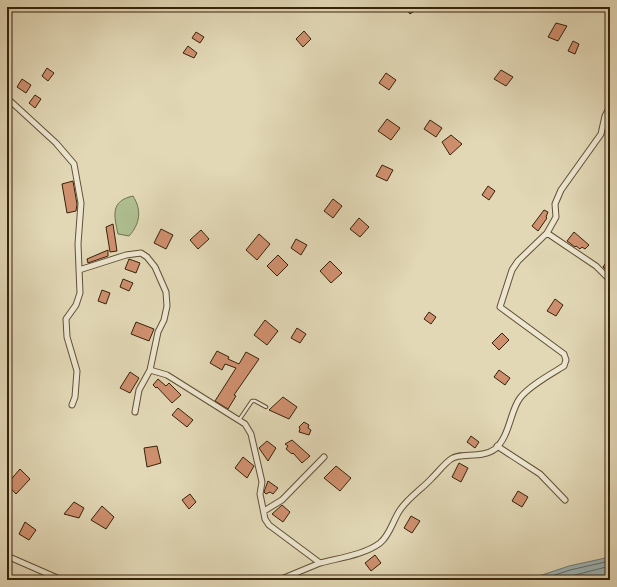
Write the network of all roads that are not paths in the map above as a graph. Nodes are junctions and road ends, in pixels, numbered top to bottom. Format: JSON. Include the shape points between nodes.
{"nodes":[{"id":1,"x":7,"y":98,"type":"edge"},
{"id":2,"x":610,"y":106,"type":"edge"},
{"id":3,"x":547,"y":232,"type":"junction"},
{"id":4,"x":79,"y":270,"type":"junction"},
{"id":5,"x":610,"y":280,"type":"edge"},
{"id":6,"x":150,"y":370,"type":"junction"},
{"id":7,"x":72,"y":405,"type":"dead end"},
{"id":8,"x":266,"y":407,"type":"dead end"},
{"id":9,"x":135,"y":412,"type":"dead end"},
{"id":10,"x":239,"y":420,"type":"junction"},
{"id":11,"x":497,"y":446,"type":"junction"},
{"id":12,"x":324,"y":457,"type":"dead end"},
{"id":13,"x":565,"y":500,"type":"dead end"},
{"id":14,"x":264,"y":511,"type":"junction"},
{"id":15,"x":7,"y":556,"type":"edge"},
{"id":16,"x":320,"y":563,"type":"junction"},
{"id":17,"x":62,"y":580,"type":"edge"},
{"id":18,"x":279,"y":580,"type":"edge"}],
"edges":[{"from":1,"to":4,"type":"street","via":[[56,143],[74,164],[81,203]]},
{"from":2,"to":3,"type":"street","via":[[601,134],[561,190],[555,204],[556,217]]},
{"from":3,"to":5,"type":"street","via":[[596,266]]},
{"from":3,"to":11,"type":"street","via":[[512,270],[500,307],[564,354],[566,360],[564,366],[526,391],[519,399],[509,427]]},
{"from":4,"to":6,"type":"street","via":[[135,252],[147,257],[166,292],[167,306],[158,332]]},
{"from":4,"to":7,"type":"street","via":[[80,293],[76,305],[66,319],[67,337],[77,371]]},
{"from":6,"to":9,"type":"street","via":[[139,390]]},
{"from":6,"to":10,"type":"street","via":[[167,375]]},
{"from":8,"to":10,"type":"lane","via":[[252,401]]},
{"from":10,"to":14,"type":"street","via":[[251,434],[262,482],[260,494]]},
{"from":11,"to":13,"type":"street","via":[[540,474]]},
{"from":11,"to":16,"type":"street","via":[[481,455],[454,457],[444,464],[402,507],[380,543],[368,550]]},
{"from":12,"to":14,"type":"street","via":[[282,500]]},
{"from":14,"to":16,"type":"street","via":[[269,525]]},
{"from":15,"to":17,"type":"street"},
{"from":16,"to":18,"type":"street"}]}
